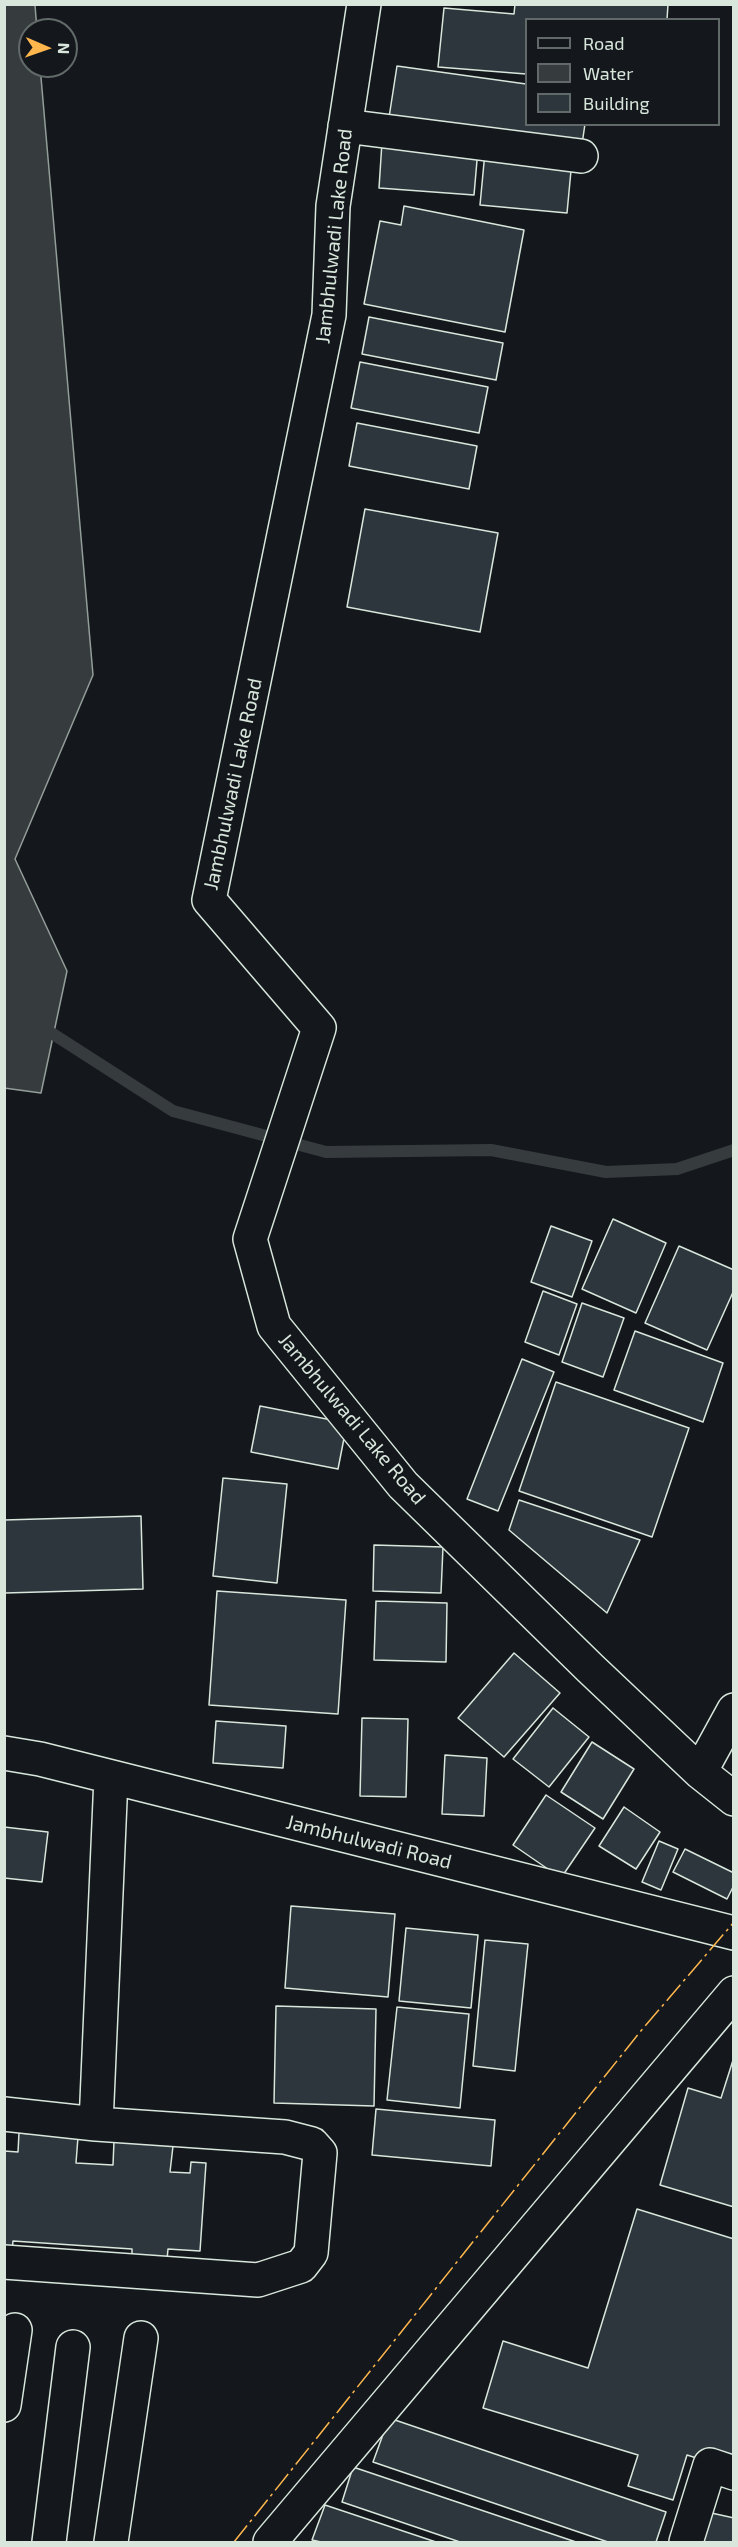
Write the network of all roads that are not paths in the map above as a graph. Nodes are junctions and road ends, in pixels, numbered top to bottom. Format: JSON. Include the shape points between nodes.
{"nodes":[{"id":1,"x":364,"y":4,"type":"edge"},
{"id":2,"x":345,"y":126,"type":"junction"},
{"id":3,"x":581,"y":156,"type":"dead end"},
{"id":4,"x":734,"y":1710,"type":"edge"},
{"id":5,"x":4,"y":1753,"type":"edge"},
{"id":6,"x":700,"y":1772,"type":"junction"},
{"id":7,"x":111,"y":1777,"type":"junction"},
{"id":8,"x":734,"y":1799,"type":"edge"},
{"id":9,"x":734,"y":1933,"type":"edge"},
{"id":10,"x":734,"y":1993,"type":"edge"},
{"id":11,"x":4,"y":2114,"type":"edge"},
{"id":12,"x":96,"y":2124,"type":"junction"},
{"id":13,"x":4,"y":2262,"type":"edge"},
{"id":14,"x":15,"y":2330,"type":"dead end"},
{"id":15,"x":141,"y":2338,"type":"dead end"},
{"id":16,"x":73,"y":2347,"type":"dead end"},
{"id":17,"x":4,"y":2405,"type":"edge"},
{"id":18,"x":734,"y":2473,"type":"edge"},
{"id":19,"x":49,"y":2542,"type":"edge"},
{"id":20,"x":111,"y":2542,"type":"edge"},
{"id":21,"x":270,"y":2542,"type":"edge"},
{"id":22,"x":686,"y":2542,"type":"edge"}],
"edges":[{"from":1,"to":2,"type":"street","name":"Jambhulwadi Lake Road"},
{"from":2,"to":3,"type":"street"},
{"from":2,"to":6,"type":"street","name":"Jambhulwadi Lake Road","via":[[333,206],[329,315],[209,900],[319,1028],[250,1239],[274,1326],[403,1485]]},
{"from":4,"to":6,"type":"street"},
{"from":5,"to":7,"type":"street","name":"Jambhulwadi Road"},
{"from":6,"to":8,"type":"street","name":"Jambhulwadi Lake Road"},
{"from":7,"to":9,"type":"street","name":"Jambhulwadi Road"},
{"from":7,"to":12,"type":"street"},
{"from":10,"to":21,"type":"street"},
{"from":11,"to":12,"type":"street"},
{"from":12,"to":13,"type":"street","via":[[285,2137],[312,2144],[320,2153],[310,2253],[301,2265],[258,2280]]},
{"from":14,"to":17,"type":"street"},
{"from":15,"to":20,"type":"street"},
{"from":16,"to":19,"type":"street"},
{"from":18,"to":22,"type":"street","via":[[710,2465]]}]}
